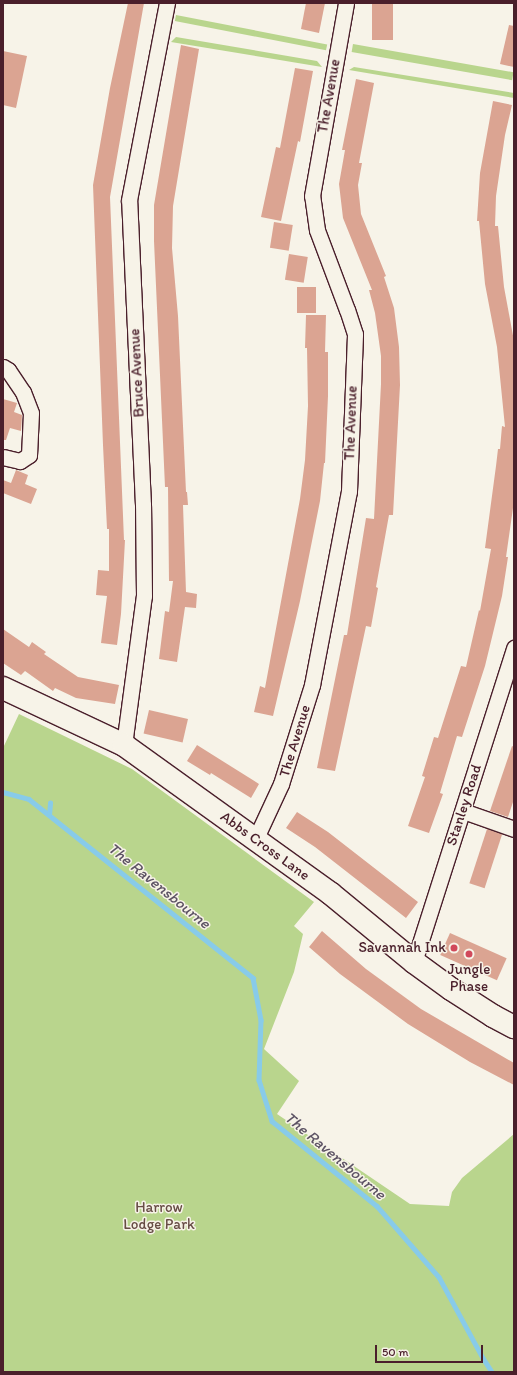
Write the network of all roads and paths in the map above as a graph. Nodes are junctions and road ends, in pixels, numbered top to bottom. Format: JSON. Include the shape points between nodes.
{"nodes":[{"id":1,"x":167,"y":3,"type":"edge"},
{"id":2,"x":346,"y":3,"type":"edge"},
{"id":3,"x":3,"y":367,"type":"edge"},
{"id":4,"x":3,"y":457,"type":"edge"},
{"id":5,"x":514,"y":648,"type":"edge"},
{"id":6,"x":3,"y":688,"type":"edge"},
{"id":7,"x":124,"y":745,"type":"junction"},
{"id":8,"x":463,"y":811,"type":"junction"},
{"id":9,"x":514,"y":829,"type":"edge"},
{"id":10,"x":256,"y":840,"type":"junction"},
{"id":11,"x":414,"y":962,"type":"junction"},
{"id":12,"x":514,"y":1027,"type":"edge"}],
"edges":[{"from":1,"to":7,"type":"street","name":"Bruce Avenue","via":[[129,200],[143,505],[144,596]]},
{"from":2,"to":10,"type":"street","name":"The Avenue","via":[[312,196],[317,230],[348,310],[354,334],[349,491],[312,685],[281,784]]},
{"from":3,"to":4,"type":"street","via":[[8,370],[23,392],[31,414],[29,455],[20,462]]},
{"from":5,"to":8,"type":"street","name":"Stanley Road"},
{"from":6,"to":7,"type":"street","name":"Abbs Cross Lane"},
{"from":7,"to":10,"type":"street","name":"Abbs Cross Lane"},
{"from":8,"to":9,"type":"street"},
{"from":8,"to":11,"type":"street","name":"Stanley Road"},
{"from":10,"to":11,"type":"street","name":"Abbs Cross Lane","via":[[330,893]]},
{"from":11,"to":12,"type":"street","name":"Abbs Cross Lane","via":[[451,989]]}]}
